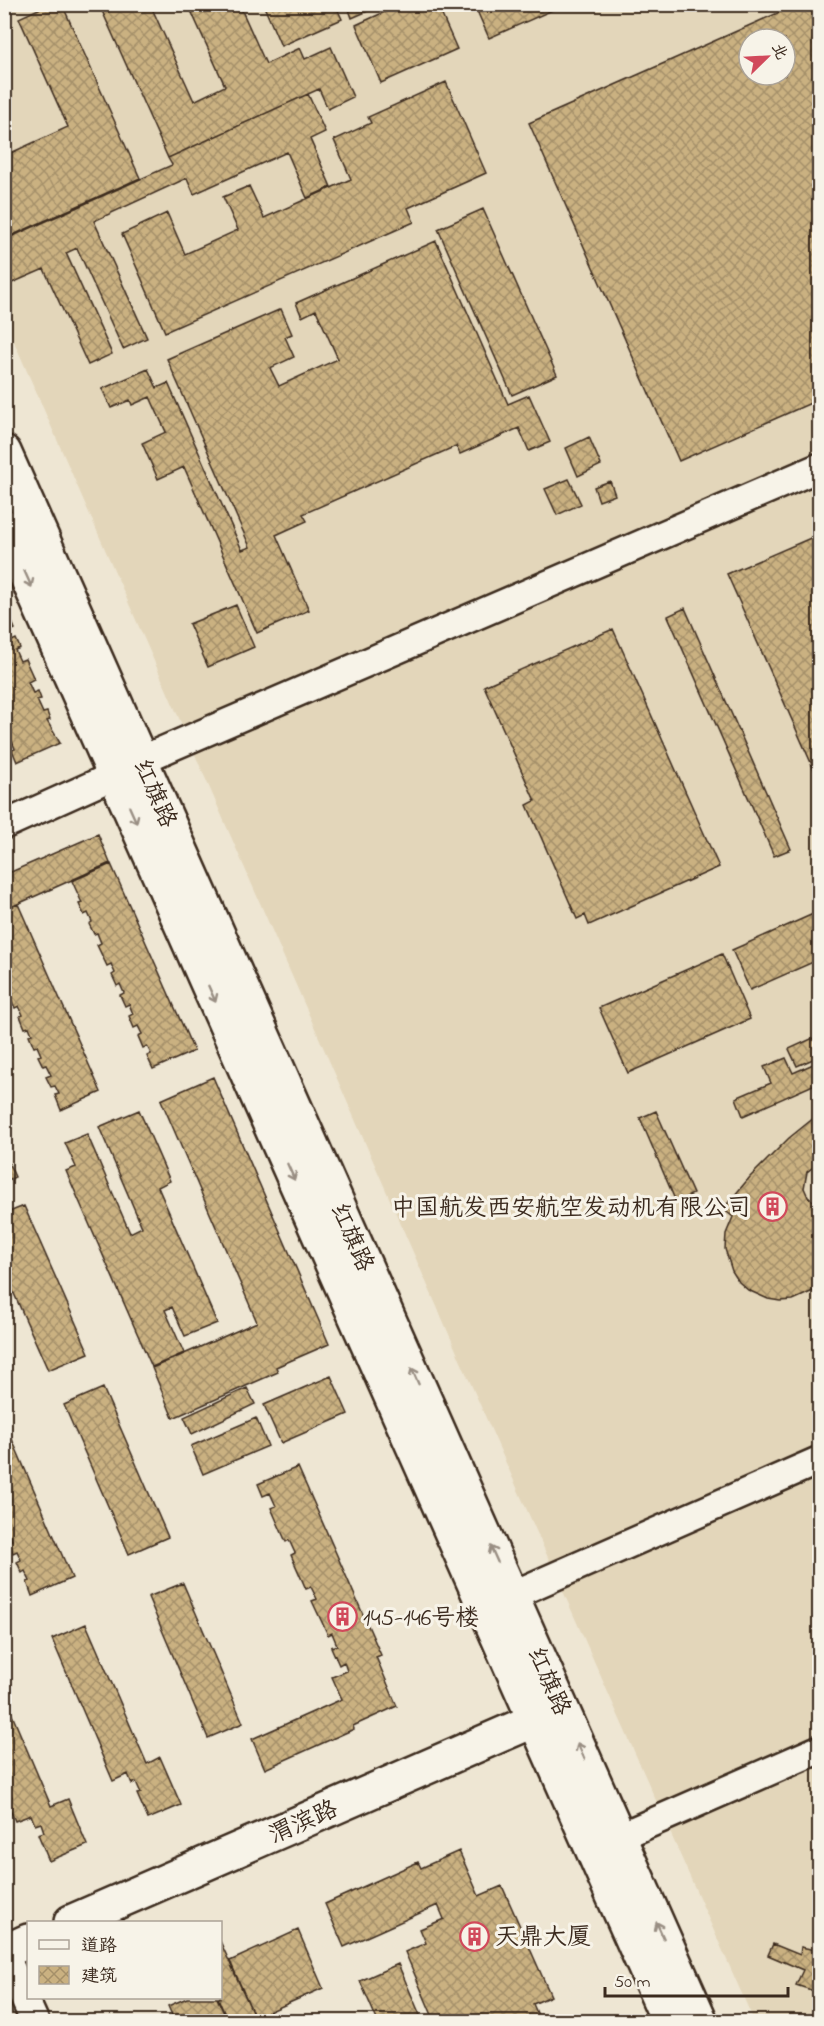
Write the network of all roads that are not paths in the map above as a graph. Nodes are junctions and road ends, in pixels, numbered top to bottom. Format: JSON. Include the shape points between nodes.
{"nodes":[{"id":1,"x":4,"y":452,"type":"edge"},
{"id":2,"x":819,"y":467,"type":"edge"},
{"id":3,"x":4,"y":526,"type":"edge"},
{"id":4,"x":128,"y":767,"type":"junction"},
{"id":5,"x":4,"y":825,"type":"edge"},
{"id":6,"x":819,"y":1460,"type":"edge"},
{"id":7,"x":498,"y":1601,"type":"junction"},
{"id":8,"x":535,"y":1720,"type":"junction"},
{"id":9,"x":819,"y":1749,"type":"edge"},
{"id":10,"x":607,"y":1845,"type":"junction"},
{"id":11,"x":76,"y":1921,"type":"edge"},
{"id":12,"x":27,"y":1941,"type":"edge"},
{"id":13,"x":4,"y":1952,"type":"edge"},
{"id":14,"x":35,"y":2022,"type":"edge"},
{"id":15,"x":669,"y":2022,"type":"edge"},
{"id":16,"x":701,"y":2022,"type":"edge"}],
"edges":[{"from":1,"to":4,"type":"main road","name":"红旗路"},
{"from":2,"to":4,"type":"street"},
{"from":3,"to":4,"type":"main road","name":"红旗路","one_way":true},
{"from":4,"to":5,"type":"street"},
{"from":4,"to":7,"type":"main road","name":"红旗路"},
{"from":6,"to":7,"type":"street"},
{"from":7,"to":8,"type":"main road","name":"红旗路"},
{"from":10,"to":7,"type":"main road","name":"红旗路","one_way":true},
{"from":8,"to":10,"type":"main road","name":"红旗路"},
{"from":8,"to":11,"type":"main road","name":"渭滨路"},
{"from":9,"to":10,"type":"street"},
{"from":10,"to":15,"type":"main road","name":"红旗路"},
{"from":16,"to":10,"type":"main road","name":"红旗路","one_way":true},
{"from":12,"to":13,"type":"main road"},
{"from":13,"to":14,"type":"street"}]}
